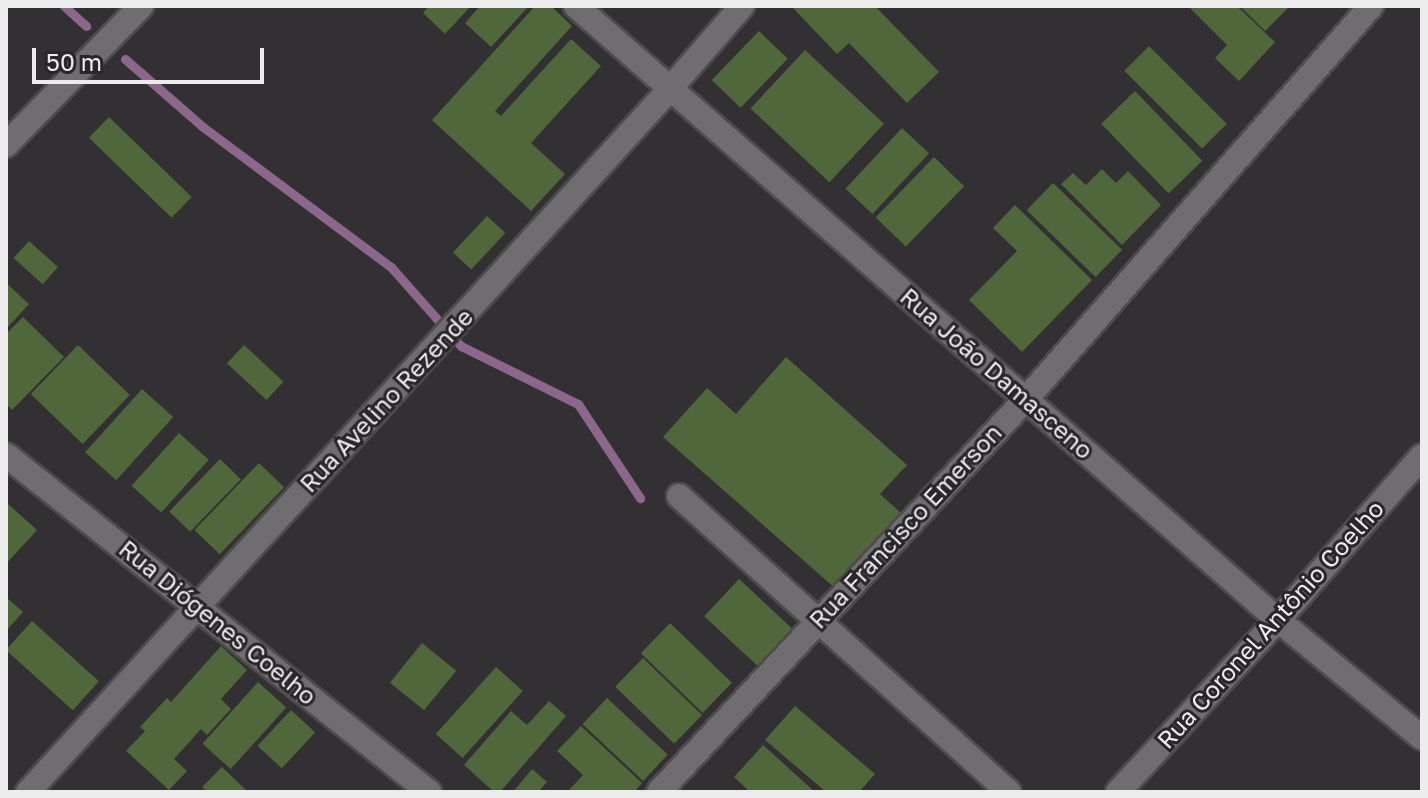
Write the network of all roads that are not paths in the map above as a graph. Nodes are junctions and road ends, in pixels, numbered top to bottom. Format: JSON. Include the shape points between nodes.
{"nodes":[{"id":1,"x":141,"y":6,"type":"edge"},
{"id":2,"x":576,"y":6,"type":"edge"},
{"id":3,"x":742,"y":6,"type":"edge"},
{"id":4,"x":1371,"y":6,"type":"edge"},
{"id":5,"x":669,"y":90,"type":"junction"},
{"id":6,"x":6,"y":145,"type":"edge"},
{"id":7,"x":1027,"y":398,"type":"junction"},
{"id":8,"x":6,"y":455,"type":"edge"},
{"id":9,"x":1422,"y":456,"type":"edge"},
{"id":10,"x":679,"y":496,"type":"dead end"},
{"id":11,"x":198,"y":605,"type":"junction"},
{"id":12,"x":816,"y":620,"type":"junction"},
{"id":13,"x":1278,"y":620,"type":"junction"},
{"id":14,"x":1422,"y":738,"type":"edge"},
{"id":15,"x":28,"y":792,"type":"edge"},
{"id":16,"x":429,"y":792,"type":"edge"},
{"id":17,"x":659,"y":792,"type":"edge"},
{"id":18,"x":1009,"y":792,"type":"edge"},
{"id":19,"x":1118,"y":792,"type":"edge"}],
"edges":[{"from":1,"to":6,"type":"street"},
{"from":2,"to":5,"type":"street","name":"Rua João Damasceno"},
{"from":3,"to":5,"type":"street","name":"Rua Avelino Rezende"},
{"from":4,"to":7,"type":"street","name":"Rua Francisco Emerson"},
{"from":5,"to":7,"type":"street","name":"Rua João Damasceno"},
{"from":5,"to":11,"type":"street","name":"Rua Avelino Rezende"},
{"from":7,"to":12,"type":"street","name":"Rua Francisco Emerson"},
{"from":7,"to":13,"type":"street","name":"Rua João Damasceno"},
{"from":8,"to":11,"type":"street","name":"Rua Diógenes Coelho"},
{"from":9,"to":13,"type":"street","name":"Rua Coronel Antônio Coelho"},
{"from":10,"to":12,"type":"street"},
{"from":11,"to":15,"type":"street","name":"Rua Avelino Rezende"},
{"from":11,"to":16,"type":"street","name":"Rua Diógenes Coelho"},
{"from":12,"to":17,"type":"street","name":"Rua Francisco Emerson"},
{"from":12,"to":18,"type":"street"},
{"from":13,"to":14,"type":"street","name":"Rua João Damasceno"},
{"from":13,"to":19,"type":"street","name":"Rua Coronel Antônio Coelho"}]}
